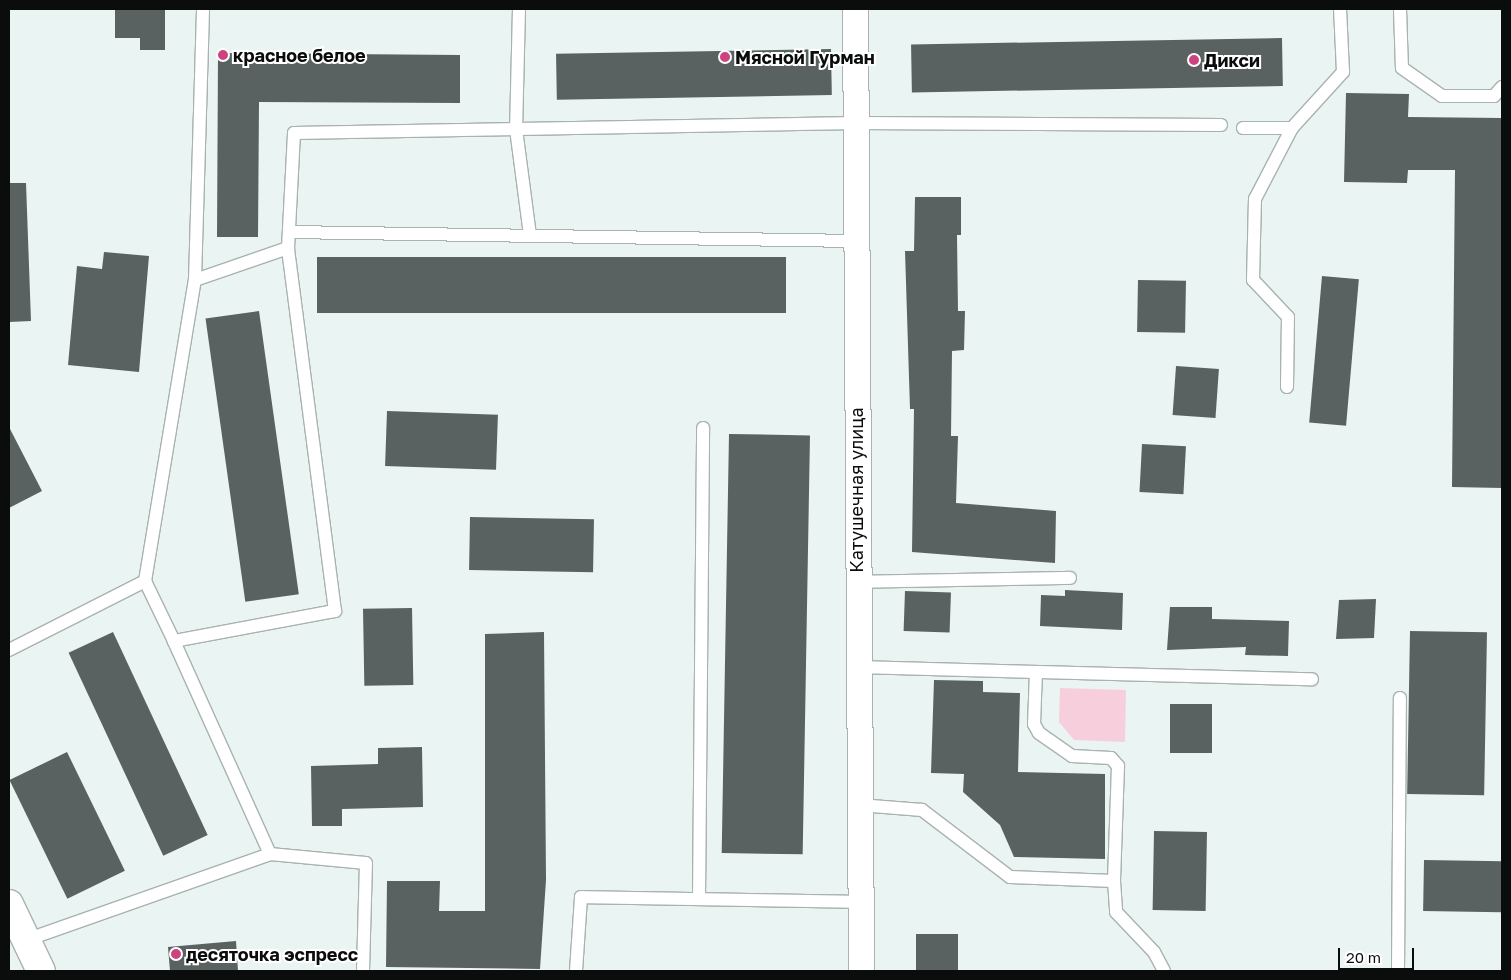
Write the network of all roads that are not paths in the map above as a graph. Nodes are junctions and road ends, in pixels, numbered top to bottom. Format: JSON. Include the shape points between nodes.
{"nodes":[{"id":1,"x":203,"y":9,"type":"edge"},
{"id":2,"x":519,"y":9,"type":"edge"},
{"id":3,"x":855,"y":9,"type":"edge"},
{"id":4,"x":1340,"y":9,"type":"edge"},
{"id":5,"x":1400,"y":9,"type":"edge"},
{"id":6,"x":1502,"y":87,"type":"edge"},
{"id":7,"x":857,"y":124,"type":"junction"},
{"id":8,"x":1221,"y":125,"type":"dead end"},
{"id":9,"x":1243,"y":128,"type":"dead end"},
{"id":10,"x":1292,"y":128,"type":"junction"},
{"id":11,"x":516,"y":129,"type":"junction"},
{"id":12,"x":289,"y":232,"type":"junction"},
{"id":13,"x":530,"y":236,"type":"junction"},
{"id":14,"x":858,"y":241,"type":"junction"},
{"id":15,"x":288,"y":248,"type":"junction"},
{"id":16,"x":195,"y":280,"type":"junction"},
{"id":17,"x":1287,"y":387,"type":"dead end"},
{"id":18,"x":703,"y":428,"type":"dead end"},
{"id":19,"x":1070,"y":578,"type":"dead end"},
{"id":20,"x":145,"y":581,"type":"junction"},
{"id":21,"x":856,"y":582,"type":"junction"},
{"id":22,"x":174,"y":640,"type":"junction"},
{"id":23,"x":9,"y":650,"type":"edge"},
{"id":24,"x":858,"y":667,"type":"junction"},
{"id":25,"x":1036,"y":672,"type":"junction"},
{"id":26,"x":1312,"y":679,"type":"dead end"},
{"id":27,"x":1400,"y":698,"type":"dead end"},
{"id":28,"x":859,"y":805,"type":"junction"},
{"id":29,"x":270,"y":854,"type":"junction"},
{"id":30,"x":1114,"y":881,"type":"junction"},
{"id":31,"x":699,"y":899,"type":"junction"},
{"id":32,"x":860,"y":902,"type":"junction"},
{"id":33,"x":9,"y":904,"type":"edge"},
{"id":34,"x":26,"y":940,"type":"junction"},
{"id":35,"x":41,"y":971,"type":"edge"},
{"id":36,"x":362,"y":971,"type":"edge"},
{"id":37,"x":576,"y":971,"type":"edge"},
{"id":38,"x":861,"y":971,"type":"edge"},
{"id":39,"x":1164,"y":971,"type":"edge"},
{"id":40,"x":1398,"y":971,"type":"edge"}],
"edges":[{"from":1,"to":16,"type":"lane"},
{"from":2,"to":11,"type":"lane"},
{"from":3,"to":7,"type":"street","name":"Катушечная улица"},
{"from":4,"to":10,"type":"lane","via":[[1342,72]]},
{"from":5,"to":6,"type":"lane","via":[[1402,68],[1442,96],[1494,96]]},
{"from":7,"to":8,"type":"lane"},
{"from":7,"to":11,"type":"lane"},
{"from":7,"to":14,"type":"street","name":"Катушечная улица"},
{"from":9,"to":10,"type":"lane"},
{"from":10,"to":17,"type":"lane","via":[[1255,199],[1253,280],[1288,317]]},
{"from":11,"to":12,"type":"lane","via":[[294,133]]},
{"from":11,"to":13,"type":"lane"},
{"from":12,"to":13,"type":"lane"},
{"from":12,"to":15,"type":"lane"},
{"from":13,"to":14,"type":"lane"},
{"from":14,"to":21,"type":"street","name":"Катушечная улица"},
{"from":15,"to":16,"type":"lane"},
{"from":15,"to":22,"type":"lane","via":[[335,611]]},
{"from":16,"to":20,"type":"lane"},
{"from":18,"to":31,"type":"lane"},
{"from":19,"to":21,"type":"lane"},
{"from":20,"to":22,"type":"lane"},
{"from":20,"to":23,"type":"lane"},
{"from":21,"to":24,"type":"street","name":"Катушечная улица"},
{"from":22,"to":29,"type":"lane"},
{"from":24,"to":25,"type":"lane"},
{"from":24,"to":28,"type":"street","name":"Катушечная улица"},
{"from":25,"to":26,"type":"lane"},
{"from":25,"to":30,"type":"lane","via":[[1034,724],[1040,733],[1072,756],[1116,760]]},
{"from":27,"to":40,"type":"lane"},
{"from":28,"to":30,"type":"lane","via":[[922,810],[1010,877]]},
{"from":28,"to":32,"type":"street","name":"Катушечная улица"},
{"from":29,"to":34,"type":"lane"},
{"from":29,"to":36,"type":"lane","via":[[366,863]]},
{"from":30,"to":39,"type":"lane","via":[[1116,912],[1154,952]]},
{"from":31,"to":32,"type":"lane"},
{"from":31,"to":37,"type":"lane","via":[[581,897]]},
{"from":32,"to":38,"type":"street","name":"Катушечная улица"},
{"from":33,"to":34,"type":"main road"},
{"from":34,"to":35,"type":"main road"}]}
